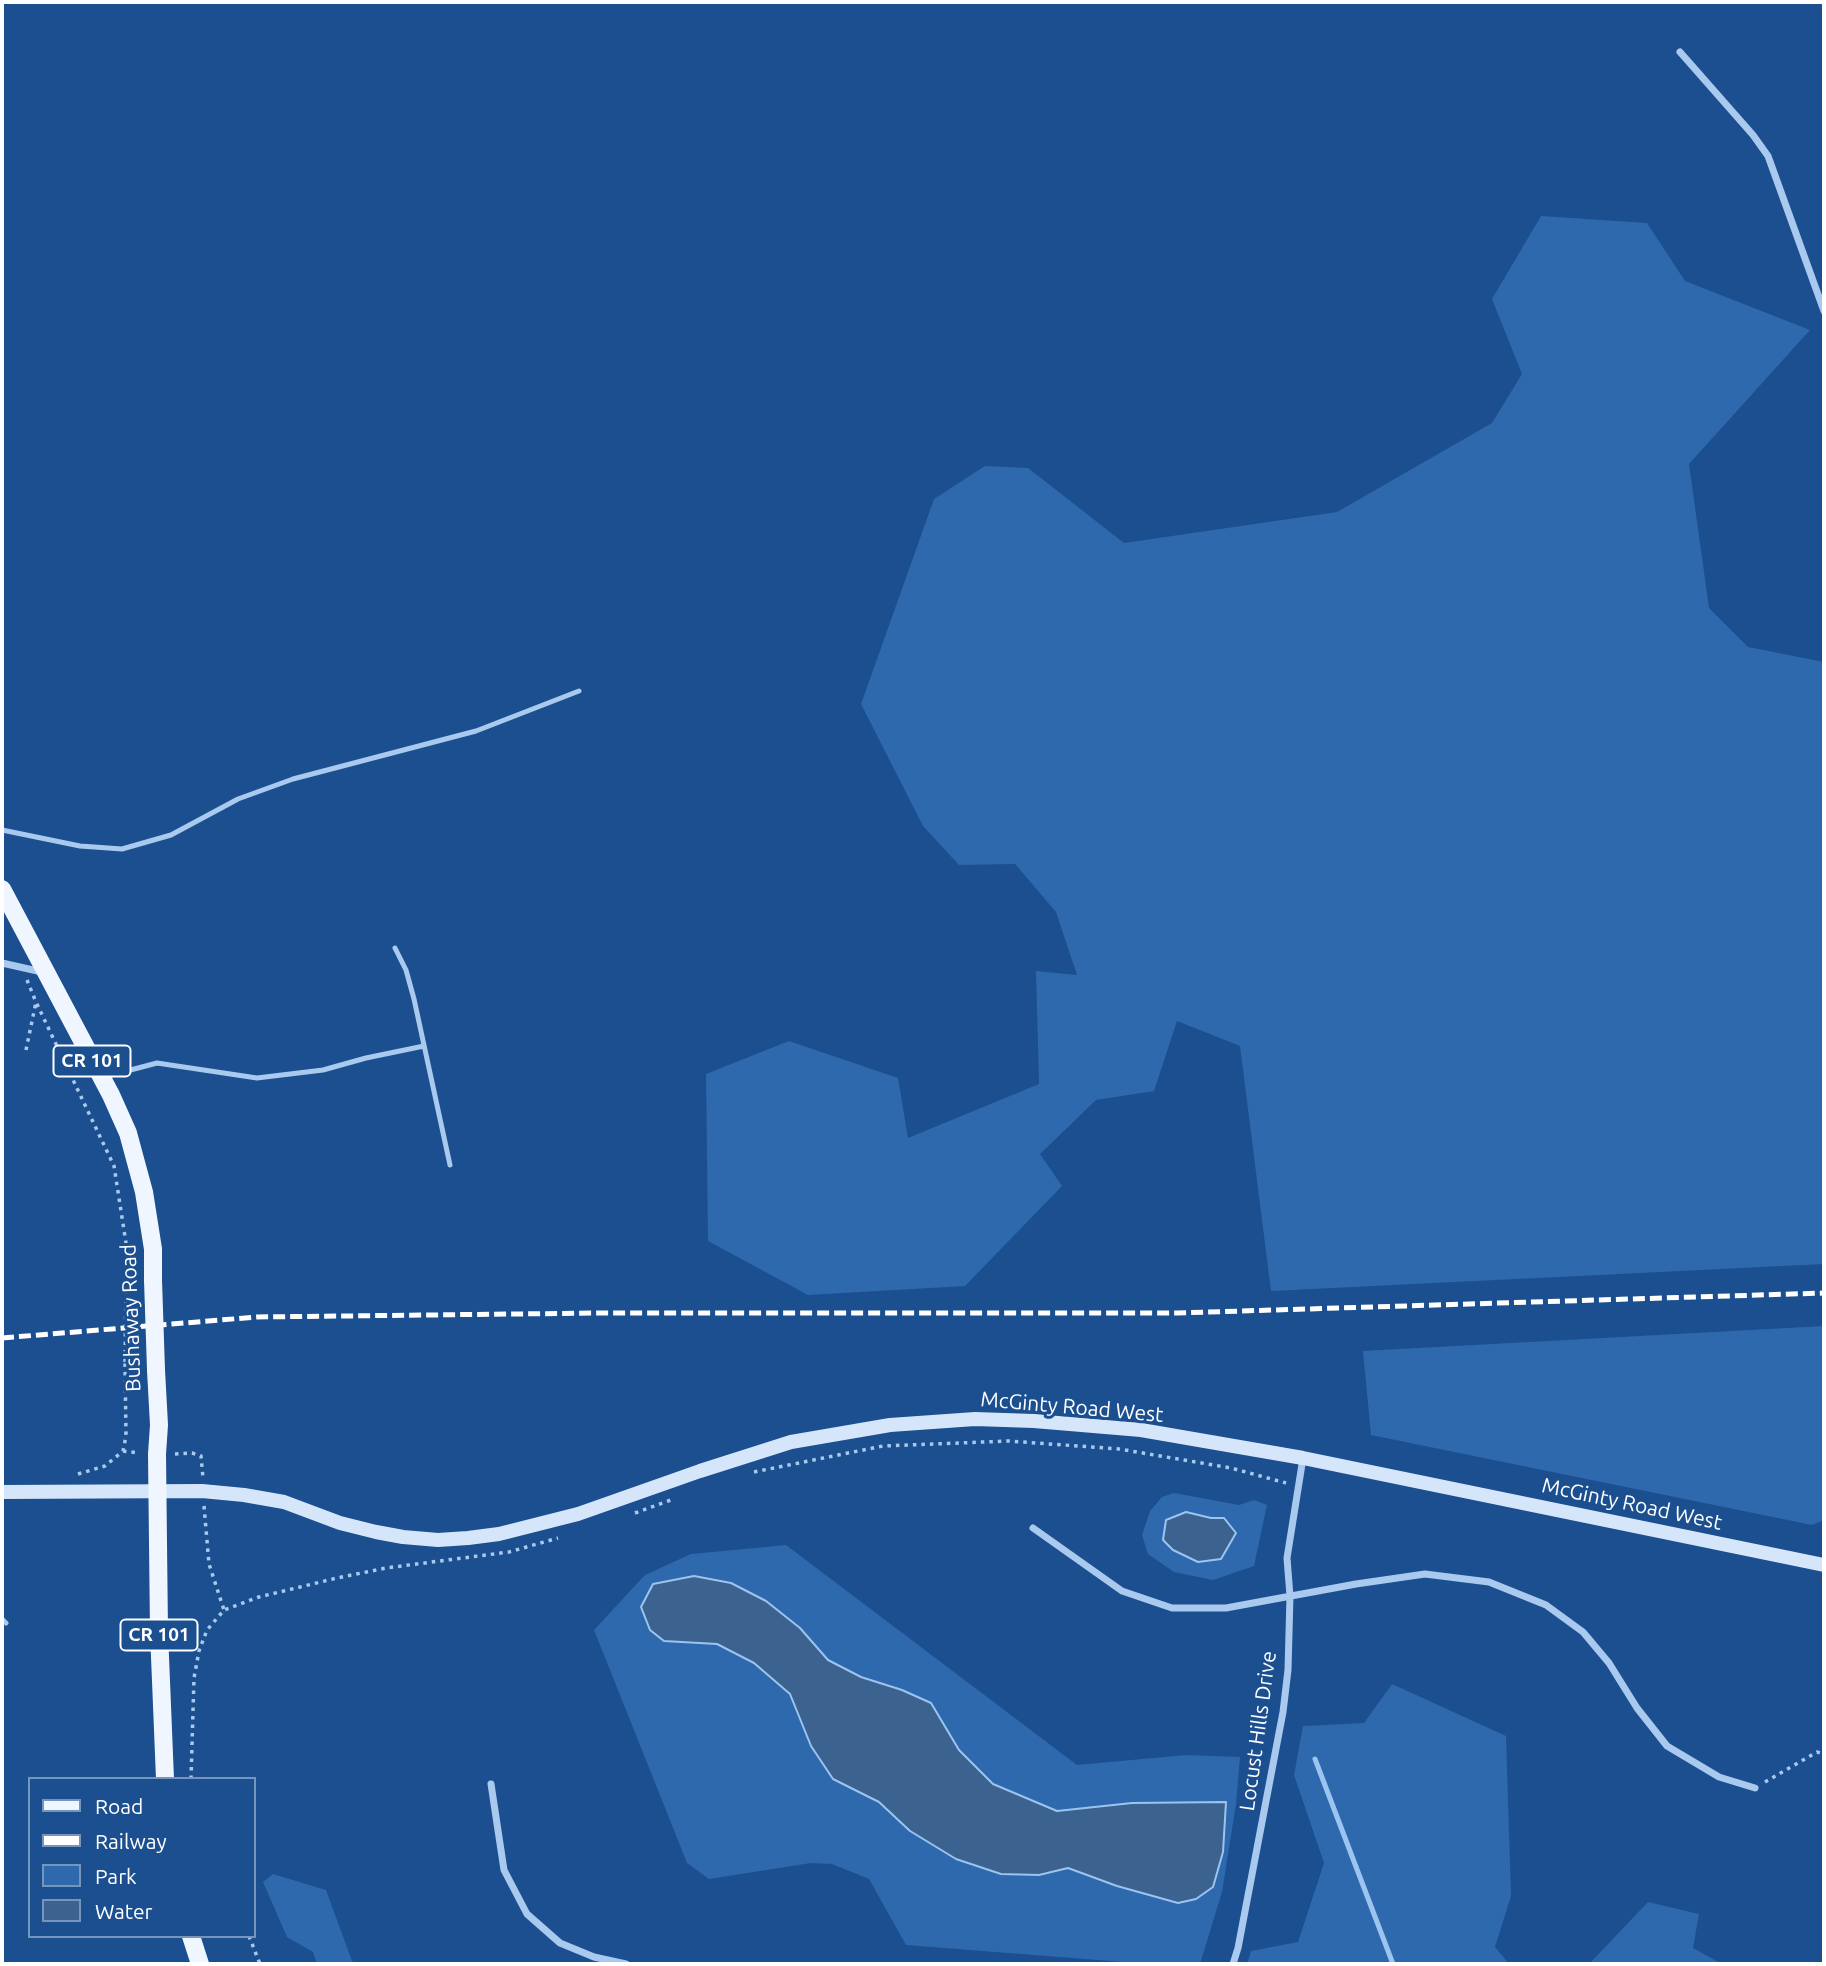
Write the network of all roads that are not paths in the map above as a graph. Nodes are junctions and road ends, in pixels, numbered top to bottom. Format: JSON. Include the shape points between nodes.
{"nodes":[{"id":1,"x":1680,"y":52,"type":"dead end"},
{"id":2,"x":1824,"y":311,"type":"edge"},
{"id":3,"x":579,"y":691,"type":"dead end"},
{"id":4,"x":2,"y":830,"type":"edge"},
{"id":5,"x":2,"y":889,"type":"edge"},
{"id":6,"x":395,"y":948,"type":"dead end"},
{"id":7,"x":2,"y":963,"type":"edge"},
{"id":8,"x":44,"y":972,"type":"junction"},
{"id":9,"x":424,"y":1046,"type":"junction"},
{"id":10,"x":102,"y":1078,"type":"junction"},
{"id":11,"x":450,"y":1165,"type":"dead end"},
{"id":12,"x":1303,"y":1458,"type":"junction"},
{"id":13,"x":158,"y":1491,"type":"junction"},
{"id":14,"x":2,"y":1492,"type":"edge"},
{"id":15,"x":1033,"y":1528,"type":"dead end"},
{"id":16,"x":1824,"y":1565,"type":"edge"},
{"id":17,"x":1290,"y":1596,"type":"junction"},
{"id":18,"x":165,"y":1777,"type":"edge"},
{"id":19,"x":491,"y":1784,"type":"dead end"},
{"id":20,"x":1755,"y":1788,"type":"road end"},
{"id":21,"x":192,"y":1938,"type":"edge"},
{"id":22,"x":200,"y":1964,"type":"edge"},
{"id":23,"x":626,"y":1964,"type":"edge"},
{"id":24,"x":1233,"y":1964,"type":"edge"}],
"edges":[{"from":1,"to":2,"type":"street","via":[[1768,156]]},
{"from":3,"to":4,"type":"lane","via":[[476,731],[293,779],[238,799],[171,835],[122,849],[80,846]]},
{"from":5,"to":8,"type":"main road","name":"Bushaway Road","number":"CR 101"},
{"from":6,"to":9,"type":"lane","via":[[406,970]]},
{"from":7,"to":8,"type":"street"},
{"from":8,"to":10,"type":"main road","name":"Bushaway Road","number":"CR 101"},
{"from":9,"to":10,"type":"lane","via":[[323,1070],[257,1078],[157,1063]]},
{"from":9,"to":11,"type":"lane"},
{"from":10,"to":13,"type":"main road","name":"Bushaway Road","number":"CR 101","bridge":true,"via":[[135,1152],[153,1249]]},
{"from":12,"to":13,"type":"main road","name":"McGinty Road West","via":[[1141,1430],[1034,1421],[975,1419],[890,1425],[791,1442],[578,1514],[499,1534],[438,1539],[403,1537],[340,1523],[284,1502],[244,1495]]},
{"from":12,"to":16,"type":"main road","name":"McGinty Road West"},
{"from":12,"to":17,"type":"street","name":"Locust Hills Drive","via":[[1287,1558]]},
{"from":13,"to":14,"type":"main road","name":"McGinty Road West"},
{"from":13,"to":18,"type":"main road","name":"Bushaway Road","number":"CR 101"},
{"from":15,"to":17,"type":"street","via":[[1122,1591],[1172,1608],[1226,1608]]},
{"from":17,"to":20,"type":"street","via":[[1425,1574],[1489,1581],[1546,1605],[1583,1632],[1667,1746],[1719,1777]]},
{"from":17,"to":24,"type":"street","name":"Locust Hills Drive","via":[[1283,1712]]},
{"from":19,"to":23,"type":"street","via":[[504,1870],[527,1914],[560,1943]]},
{"from":21,"to":22,"type":"main road"}]}
